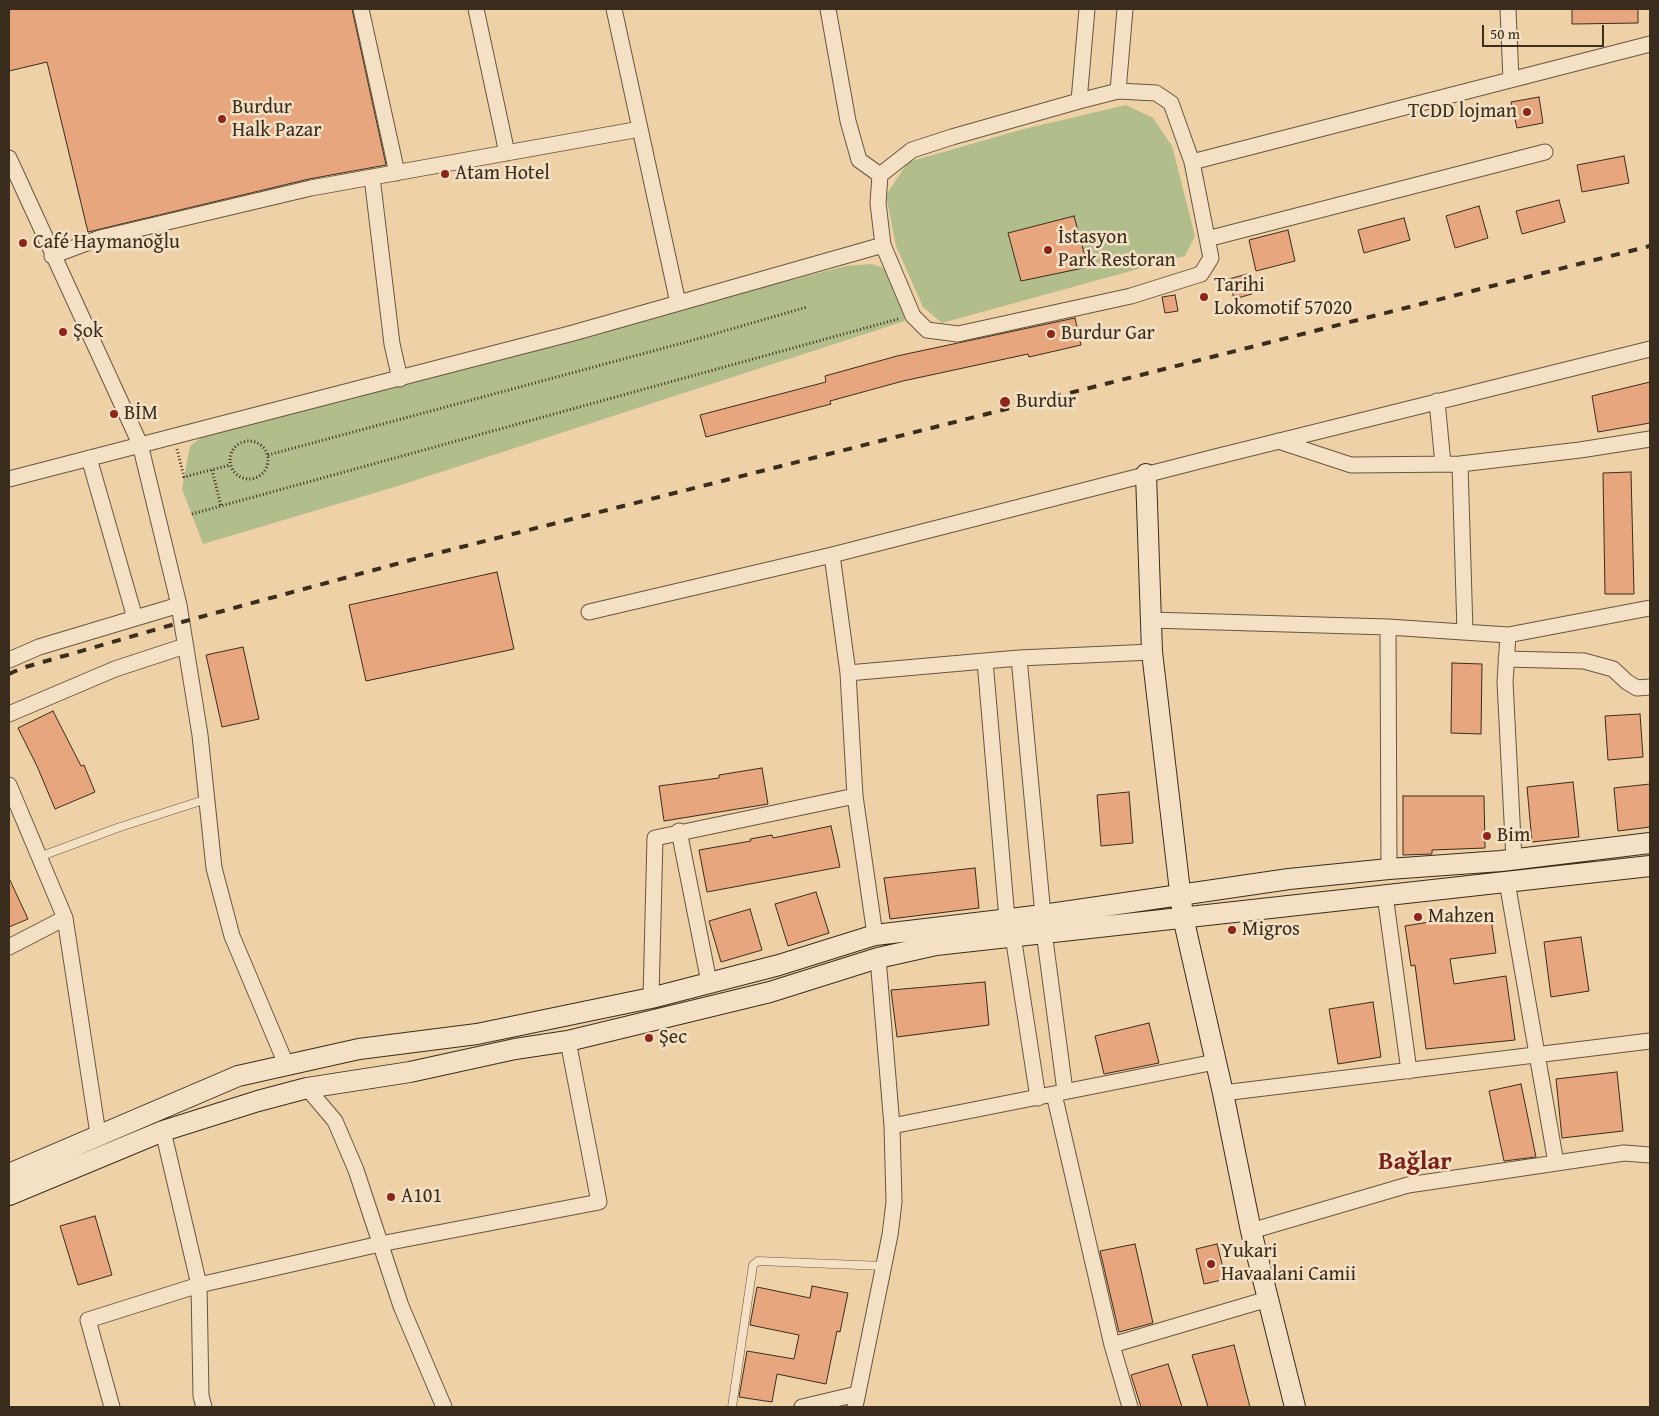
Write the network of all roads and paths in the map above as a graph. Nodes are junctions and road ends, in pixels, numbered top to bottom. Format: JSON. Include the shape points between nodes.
{"nodes":[{"id":1,"x":361,"y":9,"type":"edge"},
{"id":2,"x":476,"y":9,"type":"edge"},
{"id":3,"x":614,"y":9,"type":"edge"},
{"id":4,"x":828,"y":9,"type":"edge"},
{"id":5,"x":1087,"y":9,"type":"edge"},
{"id":6,"x":1125,"y":9,"type":"edge"},
{"id":7,"x":1508,"y":9,"type":"edge"},
{"id":8,"x":1650,"y":44,"type":"edge"},
{"id":9,"x":1511,"y":80,"type":"junction"},
{"id":10,"x":1118,"y":91,"type":"junction"},
{"id":11,"x":1079,"y":101,"type":"junction"},
{"id":12,"x":640,"y":129,"type":"junction"},
{"id":13,"x":1545,"y":152,"type":"dead end"},
{"id":14,"x":507,"y":153,"type":"junction"},
{"id":15,"x":9,"y":158,"type":"edge"},
{"id":16,"x":1192,"y":162,"type":"junction"},
{"id":17,"x":397,"y":173,"type":"junction"},
{"id":18,"x":880,"y":175,"type":"junction"},
{"id":19,"x":372,"y":177,"type":"junction"},
{"id":20,"x":1207,"y":239,"type":"junction"},
{"id":21,"x":883,"y":245,"type":"junction"},
{"id":22,"x":52,"y":256,"type":"junction"},
{"id":23,"x":678,"y":303,"type":"junction"},
{"id":24,"x":807,"y":307,"type":"dead end"},
{"id":25,"x":898,"y":319,"type":"dead end"},
{"id":26,"x":1650,"y":349,"type":"edge"},
{"id":27,"x":400,"y":379,"type":"junction"},
{"id":28,"x":1437,"y":401,"type":"junction"},
{"id":29,"x":174,"y":436,"type":"junction"},
{"id":30,"x":1650,"y":439,"type":"edge"},
{"id":31,"x":1278,"y":441,"type":"junction"},
{"id":32,"x":140,"y":444,"type":"junction"},
{"id":33,"x":268,"y":455,"type":"junction"},
{"id":34,"x":89,"y":458,"type":"junction"},
{"id":35,"x":1443,"y":464,"type":"junction"},
{"id":36,"x":1460,"y":464,"type":"junction"},
{"id":37,"x":230,"y":465,"type":"junction"},
{"id":38,"x":212,"y":470,"type":"junction"},
{"id":39,"x":1146,"y":474,"type":"junction"},
{"id":40,"x":9,"y":479,"type":"edge"},
{"id":41,"x":221,"y":506,"type":"junction"},
{"id":42,"x":192,"y":514,"type":"dead end"},
{"id":43,"x":832,"y":555,"type":"junction"},
{"id":44,"x":179,"y":605,"type":"junction"},
{"id":45,"x":1650,"y":608,"type":"edge"},
{"id":46,"x":589,"y":612,"type":"dead end"},
{"id":47,"x":135,"y":618,"type":"junction"},
{"id":48,"x":1150,"y":620,"type":"junction"},
{"id":49,"x":1388,"y":627,"type":"junction"},
{"id":50,"x":1465,"y":632,"type":"junction"},
{"id":51,"x":1508,"y":634,"type":"junction"},
{"id":52,"x":185,"y":646,"type":"junction"},
{"id":53,"x":1152,"y":652,"type":"junction"},
{"id":54,"x":1019,"y":658,"type":"junction"},
{"id":55,"x":1506,"y":659,"type":"junction"},
{"id":56,"x":9,"y":660,"type":"edge"},
{"id":57,"x":985,"y":661,"type":"junction"},
{"id":58,"x":848,"y":672,"type":"junction"},
{"id":59,"x":1650,"y":687,"type":"edge"},
{"id":60,"x":9,"y":714,"type":"edge"},
{"id":61,"x":9,"y":785,"type":"edge"},
{"id":62,"x":855,"y":796,"type":"junction"},
{"id":63,"x":206,"y":799,"type":"junction"},
{"id":64,"x":679,"y":831,"type":"junction"},
{"id":65,"x":1650,"y":843,"type":"edge"},
{"id":66,"x":39,"y":857,"type":"junction"},
{"id":67,"x":1514,"y":860,"type":"junction"},
{"id":68,"x":1650,"y":866,"type":"edge"},
{"id":69,"x":1389,"y":869,"type":"junction"},
{"id":70,"x":1507,"y":882,"type":"junction"},
{"id":71,"x":1180,"y":895,"type":"junction"},
{"id":72,"x":1385,"y":895,"type":"junction"},
{"id":73,"x":1183,"y":917,"type":"junction"},
{"id":74,"x":65,"y":918,"type":"junction"},
{"id":75,"x":1043,"y":924,"type":"junction"},
{"id":76,"x":1010,"y":927,"type":"junction"},
{"id":77,"x":875,"y":935,"type":"junction"},
{"id":78,"x":9,"y":947,"type":"edge"},
{"id":79,"x":878,"y":958,"type":"junction"},
{"id":80,"x":709,"y":982,"type":"junction"},
{"id":81,"x":651,"y":998,"type":"junction"},
{"id":82,"x":568,"y":1041,"type":"junction"},
{"id":83,"x":1650,"y":1041,"type":"edge"},
{"id":84,"x":1536,"y":1056,"type":"junction"},
{"id":85,"x":1215,"y":1062,"type":"junction"},
{"id":86,"x":286,"y":1064,"type":"junction"},
{"id":87,"x":1409,"y":1071,"type":"junction"},
{"id":88,"x":307,"y":1088,"type":"junction"},
{"id":89,"x":1059,"y":1093,"type":"junction"},
{"id":90,"x":1223,"y":1093,"type":"junction"},
{"id":91,"x":1038,"y":1098,"type":"junction"},
{"id":92,"x":892,"y":1126,"type":"junction"},
{"id":93,"x":163,"y":1130,"type":"junction"},
{"id":94,"x":98,"y":1134,"type":"junction"},
{"id":95,"x":1650,"y":1155,"type":"edge"},
{"id":96,"x":1556,"y":1163,"type":"junction"},
{"id":97,"x":9,"y":1174,"type":"edge"},
{"id":98,"x":9,"y":1195,"type":"edge"},
{"id":99,"x":1252,"y":1231,"type":"junction"},
{"id":100,"x":380,"y":1244,"type":"junction"},
{"id":101,"x":884,"y":1266,"type":"junction"},
{"id":102,"x":199,"y":1285,"type":"junction"},
{"id":103,"x":1268,"y":1299,"type":"junction"},
{"id":104,"x":1112,"y":1345,"type":"junction"},
{"id":105,"x":856,"y":1400,"type":"edge"},
{"id":106,"x":112,"y":1407,"type":"edge"},
{"id":107,"x":204,"y":1407,"type":"edge"},
{"id":108,"x":444,"y":1407,"type":"edge"},
{"id":109,"x":732,"y":1407,"type":"edge"},
{"id":110,"x":802,"y":1407,"type":"edge"},
{"id":111,"x":1130,"y":1407,"type":"edge"},
{"id":112,"x":1295,"y":1407,"type":"edge"}],
"edges":[{"from":1,"to":17,"type":"street"},
{"from":2,"to":14,"type":"street"},
{"from":3,"to":12,"type":"street"},
{"from":4,"to":18,"type":"street","via":[[848,121],[859,160]]},
{"from":5,"to":11,"type":"street"},
{"from":6,"to":10,"type":"street"},
{"from":7,"to":9,"type":"street"},
{"from":8,"to":9,"type":"street"},
{"from":9,"to":16,"type":"street"},
{"from":10,"to":11,"type":"street"},
{"from":10,"to":16,"type":"street","via":[[1156,93],[1171,103]]},
{"from":11,"to":18,"type":"street","via":[[912,150]]},
{"from":12,"to":14,"type":"street"},
{"from":12,"to":23,"type":"street"},
{"from":13,"to":20,"type":"street"},
{"from":14,"to":17,"type":"street"},
{"from":15,"to":22,"type":"street"},
{"from":16,"to":20,"type":"street"},
{"from":17,"to":19,"type":"street"},
{"from":18,"to":21,"type":"street","via":[[878,203]]},
{"from":19,"to":22,"type":"street","via":[[311,188],[100,238]]},
{"from":19,"to":27,"type":"street","via":[[392,344]]},
{"from":20,"to":21,"type":"street","via":[[1211,258],[1201,274],[1131,296],[958,334],[927,330],[913,316]]},
{"from":21,"to":23,"type":"street"},
{"from":22,"to":32,"type":"street"},
{"from":23,"to":27,"type":"street"},
{"from":24,"to":33,"type":"path","via":[[690,342]]},
{"from":25,"to":41,"type":"path"},
{"from":26,"to":28,"type":"street"},
{"from":27,"to":29,"type":"street"},
{"from":28,"to":31,"type":"street"},
{"from":28,"to":35,"type":"street"},
{"from":29,"to":32,"type":"street"},
{"from":29,"to":38,"type":"path","via":[[184,477]]},
{"from":30,"to":36,"type":"street"},
{"from":31,"to":35,"type":"street","via":[[1351,465]]},
{"from":31,"to":39,"type":"street"},
{"from":32,"to":34,"type":"street"},
{"from":32,"to":44,"type":"street"},
{"from":33,"to":37,"type":"path","via":[[256,442],[244,442],[231,453]]},
{"from":33,"to":37,"type":"path","via":[[267,468],[257,478],[244,479]]},
{"from":34,"to":40,"type":"street"},
{"from":34,"to":47,"type":"street"},
{"from":35,"to":36,"type":"street"},
{"from":36,"to":50,"type":"street"},
{"from":37,"to":38,"type":"path"},
{"from":38,"to":41,"type":"path"},
{"from":39,"to":43,"type":"street"},
{"from":39,"to":48,"type":"main road"},
{"from":41,"to":42,"type":"path"},
{"from":43,"to":46,"type":"street"},
{"from":43,"to":58,"type":"street"},
{"from":44,"to":47,"type":"street"},
{"from":44,"to":52,"type":"street"},
{"from":45,"to":51,"type":"street"},
{"from":47,"to":56,"type":"street","via":[[39,647]]},
{"from":48,"to":49,"type":"street"},
{"from":48,"to":53,"type":"main road"},
{"from":49,"to":50,"type":"street"},
{"from":49,"to":69,"type":"street"},
{"from":50,"to":51,"type":"street"},
{"from":51,"to":55,"type":"street"},
{"from":52,"to":60,"type":"street","via":[[115,669]]},
{"from":52,"to":63,"type":"street","via":[[200,735]]},
{"from":53,"to":54,"type":"street"},
{"from":53,"to":71,"type":"main road"},
{"from":54,"to":57,"type":"street"},
{"from":54,"to":75,"type":"street"},
{"from":55,"to":59,"type":"street","via":[[1584,661],[1613,669],[1637,688]]},
{"from":55,"to":67,"type":"street","via":[[1504,682]]},
{"from":57,"to":58,"type":"street"},
{"from":57,"to":76,"type":"street"},
{"from":58,"to":62,"type":"street"},
{"from":61,"to":66,"type":"street"},
{"from":62,"to":64,"type":"street"},
{"from":62,"to":77,"type":"street"},
{"from":63,"to":66,"type":"lane"},
{"from":63,"to":86,"type":"street","via":[[214,868],[232,936]]},
{"from":64,"to":80,"type":"street"},
{"from":64,"to":81,"type":"street","via":[[655,838]]},
{"from":65,"to":67,"type":"main road"},
{"from":66,"to":74,"type":"street"},
{"from":67,"to":69,"type":"main road"},
{"from":68,"to":70,"type":"main road"},
{"from":69,"to":71,"type":"main road"},
{"from":70,"to":72,"type":"main road"},
{"from":70,"to":84,"type":"street"},
{"from":71,"to":73,"type":"main road"},
{"from":71,"to":75,"type":"main road"},
{"from":72,"to":73,"type":"main road"},
{"from":72,"to":87,"type":"street"},
{"from":73,"to":75,"type":"main road"},
{"from":73,"to":85,"type":"main road"},
{"from":74,"to":78,"type":"street"},
{"from":74,"to":94,"type":"street"},
{"from":75,"to":76,"type":"main road"},
{"from":75,"to":89,"type":"street"},
{"from":76,"to":77,"type":"main road"},
{"from":76,"to":79,"type":"main road"},
{"from":76,"to":91,"type":"street"},
{"from":77,"to":80,"type":"main road","via":[[779,966]]},
{"from":79,"to":82,"type":"main road","via":[[770,992]]},
{"from":79,"to":92,"type":"street"},
{"from":80,"to":81,"type":"main road"},
{"from":81,"to":86,"type":"main road","via":[[476,1034],[359,1049]]},
{"from":82,"to":88,"type":"main road","via":[[410,1072]]},
{"from":82,"to":100,"type":"street","via":[[599,1202]]},
{"from":83,"to":84,"type":"street"},
{"from":84,"to":87,"type":"street"},
{"from":84,"to":96,"type":"street"},
{"from":85,"to":89,"type":"street"},
{"from":85,"to":90,"type":"main road"},
{"from":86,"to":88,"type":"main road"},
{"from":86,"to":94,"type":"main road","via":[[238,1076]]},
{"from":87,"to":90,"type":"street"},
{"from":88,"to":93,"type":"main road"},
{"from":88,"to":100,"type":"street","via":[[335,1121],[356,1170]]},
{"from":89,"to":91,"type":"street"},
{"from":89,"to":104,"type":"street"},
{"from":90,"to":99,"type":"main road"},
{"from":91,"to":92,"type":"street"},
{"from":92,"to":101,"type":"street","via":[[894,1202]]},
{"from":93,"to":98,"type":"main road"},
{"from":93,"to":102,"type":"street"},
{"from":94,"to":97,"type":"main road"},
{"from":95,"to":96,"type":"street","via":[[1624,1153]]},
{"from":96,"to":99,"type":"street","via":[[1408,1185]]},
{"from":99,"to":103,"type":"main road"},
{"from":100,"to":102,"type":"street"},
{"from":100,"to":108,"type":"street","via":[[401,1306]]},
{"from":101,"to":105,"type":"street"},
{"from":101,"to":109,"type":"lane","via":[[758,1262],[753,1265]]},
{"from":102,"to":106,"type":"street","via":[[88,1320]]},
{"from":102,"to":107,"type":"street","via":[[201,1396]]},
{"from":103,"to":104,"type":"street"},
{"from":103,"to":112,"type":"main road"},
{"from":104,"to":111,"type":"street"},
{"from":105,"to":110,"type":"street"}]}
